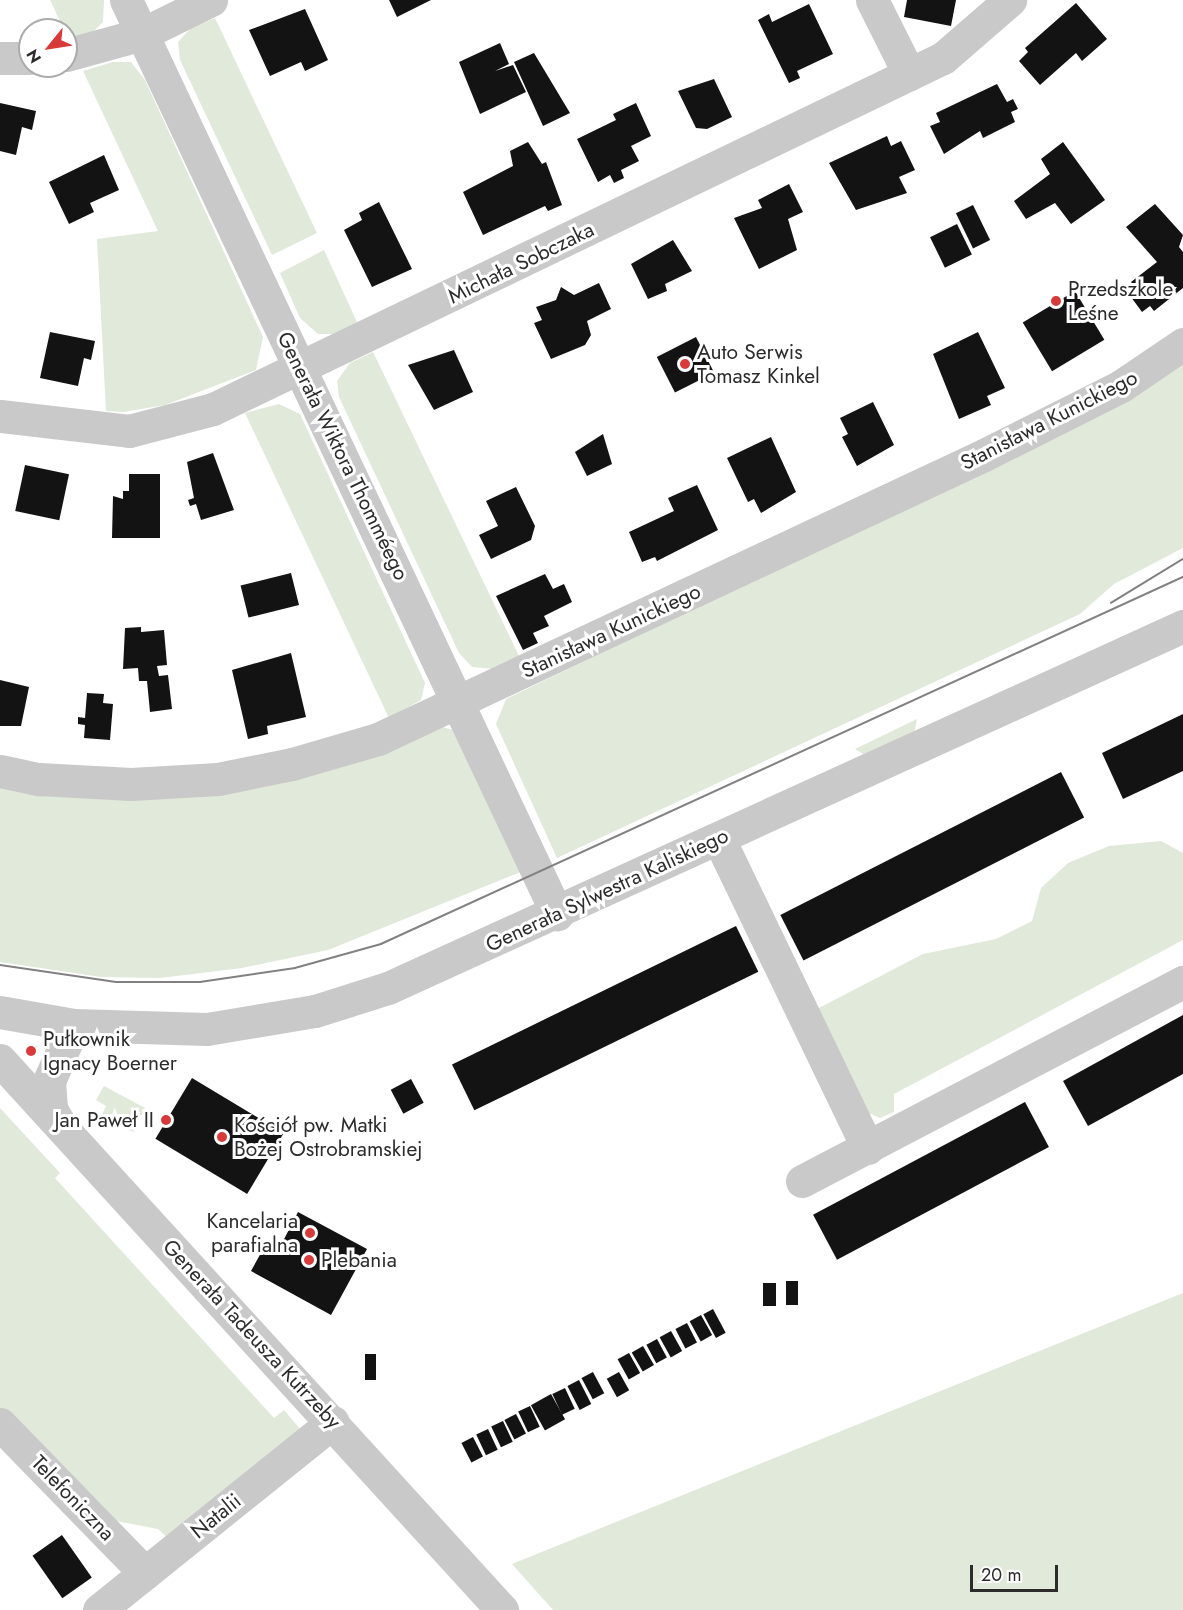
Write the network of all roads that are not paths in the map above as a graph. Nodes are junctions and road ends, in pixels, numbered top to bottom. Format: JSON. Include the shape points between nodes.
{"nodes":[{"id":1,"x":126,"y":0,"type":"edge"},
{"id":2,"x":211,"y":0,"type":"edge"},
{"id":3,"x":872,"y":0,"type":"edge"},
{"id":4,"x":1010,"y":0,"type":"edge"},
{"id":5,"x":142,"y":34,"type":"junction"},
{"id":6,"x":78,"y":52,"type":"edge"},
{"id":7,"x":0,"y":58,"type":"edge"},
{"id":8,"x":18,"y":58,"type":"edge"},
{"id":9,"x":909,"y":74,"type":"junction"},
{"id":10,"x":1183,"y":344,"type":"edge"},
{"id":11,"x":302,"y":370,"type":"junction"},
{"id":12,"x":0,"y":416,"type":"edge"},
{"id":13,"x":1183,"y":626,"type":"edge"},
{"id":14,"x":459,"y":703,"type":"junction"},
{"id":15,"x":0,"y":771,"type":"edge"},
{"id":16,"x":719,"y":839,"type":"junction"},
{"id":17,"x":557,"y":914,"type":"junction"},
{"id":18,"x":1183,"y":982,"type":"edge"},
{"id":19,"x":0,"y":1012,"type":"edge"},
{"id":20,"x":74,"y":1025,"type":"junction"},
{"id":21,"x":0,"y":1060,"type":"edge"},
{"id":22,"x":65,"y":1133,"type":"junction"},
{"id":23,"x":868,"y":1148,"type":"junction"},
{"id":24,"x":802,"y":1181,"type":"dead end"},
{"id":25,"x":333,"y":1422,"type":"junction"},
{"id":26,"x":0,"y":1424,"type":"edge"},
{"id":27,"x":145,"y":1573,"type":"junction"},
{"id":28,"x":99,"y":1610,"type":"edge"},
{"id":29,"x":502,"y":1610,"type":"edge"}],
"edges":[{"from":1,"to":5,"type":"street","name":"Generała Wiktora Thomméego"},
{"from":2,"to":5,"type":"street"},
{"from":3,"to":9,"type":"street"},
{"from":4,"to":9,"type":"street","name":"Michała Sobczaka","via":[[943,58]]},
{"from":5,"to":6,"type":"street"},
{"from":5,"to":11,"type":"street","name":"Generała Wiktora Thomméego"},
{"from":7,"to":8,"type":"street"},
{"from":9,"to":11,"type":"street","name":"Michała Sobczaka"},
{"from":10,"to":14,"type":"street","name":"Stanisława Kunickiego","via":[[1121,386],[984,455]]},
{"from":11,"to":12,"type":"street","name":"Michała Sobczaka","via":[[213,409],[129,431]]},
{"from":11,"to":14,"type":"street","name":"Generała Wiktora Thomméego"},
{"from":13,"to":16,"type":"street","name":"Generała Sylwestra Kaliskiego"},
{"from":14,"to":15,"type":"street","name":"Stanisława Kunickiego","via":[[378,739],[292,764],[218,779],[131,784],[39,780]]},
{"from":14,"to":17,"type":"street","name":"Generała Wiktora Thomméego"},
{"from":16,"to":17,"type":"street","name":"Generała Sylwestra Kaliskiego"},
{"from":16,"to":23,"type":"street"},
{"from":17,"to":20,"type":"street","name":"Generała Sylwestra Kaliskiego","via":[[388,988],[315,1011],[207,1029]]},
{"from":18,"to":23,"type":"street"},
{"from":19,"to":20,"type":"street","name":"Generała Sylwestra Kaliskiego"},
{"from":20,"to":22,"type":"street","via":[[48,1092],[51,1109]]},
{"from":21,"to":22,"type":"street","name":"Generała Tadeusza Kutrzeby"},
{"from":22,"to":25,"type":"street","name":"Generała Tadeusza Kutrzeby"},
{"from":23,"to":24,"type":"street"},
{"from":25,"to":27,"type":"street","name":"Natalii"},
{"from":25,"to":29,"type":"street","name":"Generała Tadeusza Kutrzeby"},
{"from":26,"to":27,"type":"street","name":"Telefoniczna"},
{"from":27,"to":28,"type":"street","name":"Natalii"}]}
